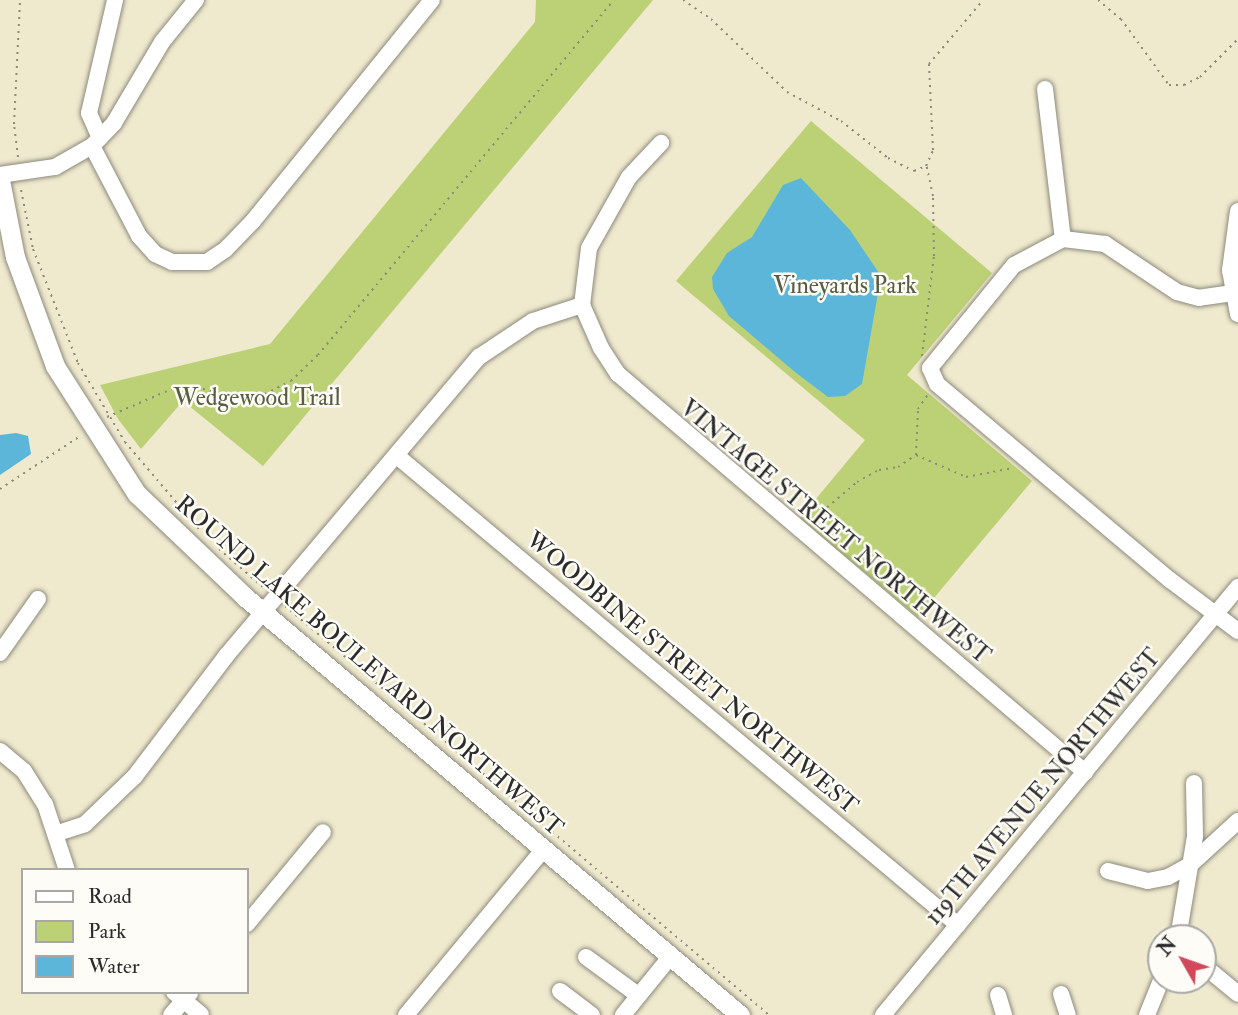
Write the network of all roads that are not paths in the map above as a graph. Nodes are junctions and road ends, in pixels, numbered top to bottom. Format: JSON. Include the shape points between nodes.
{"nodes":[{"id":1,"x":115,"y":0,"type":"edge"},
{"id":2,"x":196,"y":0,"type":"edge"},
{"id":3,"x":432,"y":0,"type":"edge"},
{"id":4,"x":1045,"y":89,"type":"dead end"},
{"id":5,"x":96,"y":142,"type":"junction"},
{"id":6,"x":661,"y":143,"type":"dead end"},
{"id":7,"x":0,"y":178,"type":"edge"},
{"id":8,"x":1238,"y":211,"type":"edge"},
{"id":9,"x":1063,"y":239,"type":"junction"},
{"id":10,"x":1233,"y":293,"type":"junction"},
{"id":11,"x":582,"y":305,"type":"junction"},
{"id":12,"x":1238,"y":314,"type":"edge"},
{"id":13,"x":397,"y":456,"type":"junction"},
{"id":14,"x":1238,"y":587,"type":"edge"},
{"id":15,"x":38,"y":599,"type":"dead end"},
{"id":16,"x":270,"y":605,"type":"junction"},
{"id":17,"x":1216,"y":615,"type":"junction"},
{"id":18,"x":1238,"y":631,"type":"edge"},
{"id":19,"x":0,"y":653,"type":"edge"},
{"id":20,"x":0,"y":751,"type":"edge"},
{"id":21,"x":1085,"y":772,"type":"junction"},
{"id":22,"x":1194,"y":783,"type":"dead end"},
{"id":23,"x":1238,"y":821,"type":"edge"},
{"id":24,"x":323,"y":832,"type":"dead end"},
{"id":25,"x":58,"y":833,"type":"junction"},
{"id":26,"x":543,"y":850,"type":"junction"},
{"id":27,"x":1191,"y":864,"type":"junction"},
{"id":28,"x":67,"y":868,"type":"edge"},
{"id":29,"x":1108,"y":871,"type":"dead end"},
{"id":30,"x":248,"y":923,"type":"edge"},
{"id":31,"x":1180,"y":924,"type":"edge"},
{"id":32,"x":958,"y":925,"type":"junction"},
{"id":33,"x":671,"y":956,"type":"junction"},
{"id":34,"x":586,"y":957,"type":"dead end"},
{"id":35,"x":1217,"y":977,"type":"edge"},
{"id":36,"x":560,"y":990,"type":"dead end"},
{"id":37,"x":1061,"y":993,"type":"dead end"},
{"id":38,"x":1155,"y":994,"type":"edge"},
{"id":39,"x":1238,"y":994,"type":"edge"},
{"id":40,"x":182,"y":995,"type":"edge"},
{"id":41,"x":638,"y":995,"type":"junction"},
{"id":42,"x":998,"y":995,"type":"dead end"},
{"id":43,"x":171,"y":1015,"type":"edge"},
{"id":44,"x":201,"y":1015,"type":"edge"},
{"id":45,"x":406,"y":1015,"type":"edge"},
{"id":46,"x":592,"y":1015,"type":"edge"},
{"id":47,"x":623,"y":1015,"type":"edge"},
{"id":48,"x":740,"y":1015,"type":"edge"},
{"id":49,"x":883,"y":1015,"type":"edge"},
{"id":50,"x":1004,"y":1015,"type":"edge"},
{"id":51,"x":1068,"y":1015,"type":"edge"},
{"id":52,"x":1147,"y":1015,"type":"edge"}],
"edges":[{"from":1,"to":5,"type":"street","via":[[89,113]]},
{"from":2,"to":5,"type":"street","via":[[162,42],[126,105]]},
{"from":3,"to":5,"type":"street","via":[[253,221],[225,250],[207,261],[188,265],[155,254],[139,236]]},
{"from":4,"to":9,"type":"street"},
{"from":5,"to":7,"type":"street","via":[[55,167]]},
{"from":6,"to":11,"type":"street","via":[[629,177],[589,248]]},
{"from":7,"to":16,"type":"main road","name":"ROUND LAKE BOULEVARD NORTHWEST","via":[[24,284],[66,390],[137,494],[183,543]]},
{"from":8,"to":10,"type":"street","via":[[1231,254]]},
{"from":9,"to":10,"type":"street","via":[[1114,248],[1177,292],[1199,298]]},
{"from":9,"to":17,"type":"street","via":[[1014,265],[930,368],[937,384]]},
{"from":10,"to":12,"type":"street"},
{"from":11,"to":13,"type":"street","via":[[533,321],[479,357]]},
{"from":11,"to":21,"type":"street","name":"VINTAGE STREET NORTHWEST","via":[[600,348],[618,374]]},
{"from":13,"to":16,"type":"street"},
{"from":13,"to":32,"type":"street","name":"WOODBINE STREET NORTHWEST"},
{"from":14,"to":17,"type":"street","name":"119TH AVENUE NORTHWEST"},
{"from":15,"to":19,"type":"street"},
{"from":16,"to":25,"type":"street","via":[[154,754],[104,810],[85,824]]},
{"from":16,"to":26,"type":"main road","name":"ROUND LAKE BOULEVARD NORTHWEST"},
{"from":17,"to":18,"type":"street"},
{"from":17,"to":21,"type":"street","name":"119TH AVENUE NORTHWEST"},
{"from":20,"to":25,"type":"street","via":[[24,771]]},
{"from":21,"to":32,"type":"street","name":"119TH AVENUE NORTHWEST"},
{"from":22,"to":27,"type":"street"},
{"from":23,"to":27,"type":"street"},
{"from":24,"to":30,"type":"street"},
{"from":25,"to":28,"type":"street"},
{"from":26,"to":33,"type":"main road","name":"ROUND LAKE BOULEVARD NORTHWEST"},
{"from":26,"to":45,"type":"street"},
{"from":27,"to":29,"type":"street","via":[[1168,877],[1148,881]]},
{"from":27,"to":31,"type":"street"},
{"from":32,"to":49,"type":"street","name":"119TH AVENUE NORTHWEST"},
{"from":33,"to":41,"type":"street"},
{"from":33,"to":48,"type":"main road","name":"ROUND LAKE BOULEVARD NORTHWEST"},
{"from":34,"to":41,"type":"street"},
{"from":35,"to":39,"type":"street"},
{"from":36,"to":46,"type":"street"},
{"from":37,"to":51,"type":"street"},
{"from":38,"to":52,"type":"street"},
{"from":40,"to":43,"type":"street"},
{"from":40,"to":44,"type":"street"},
{"from":41,"to":47,"type":"street"},
{"from":42,"to":50,"type":"street"}]}
